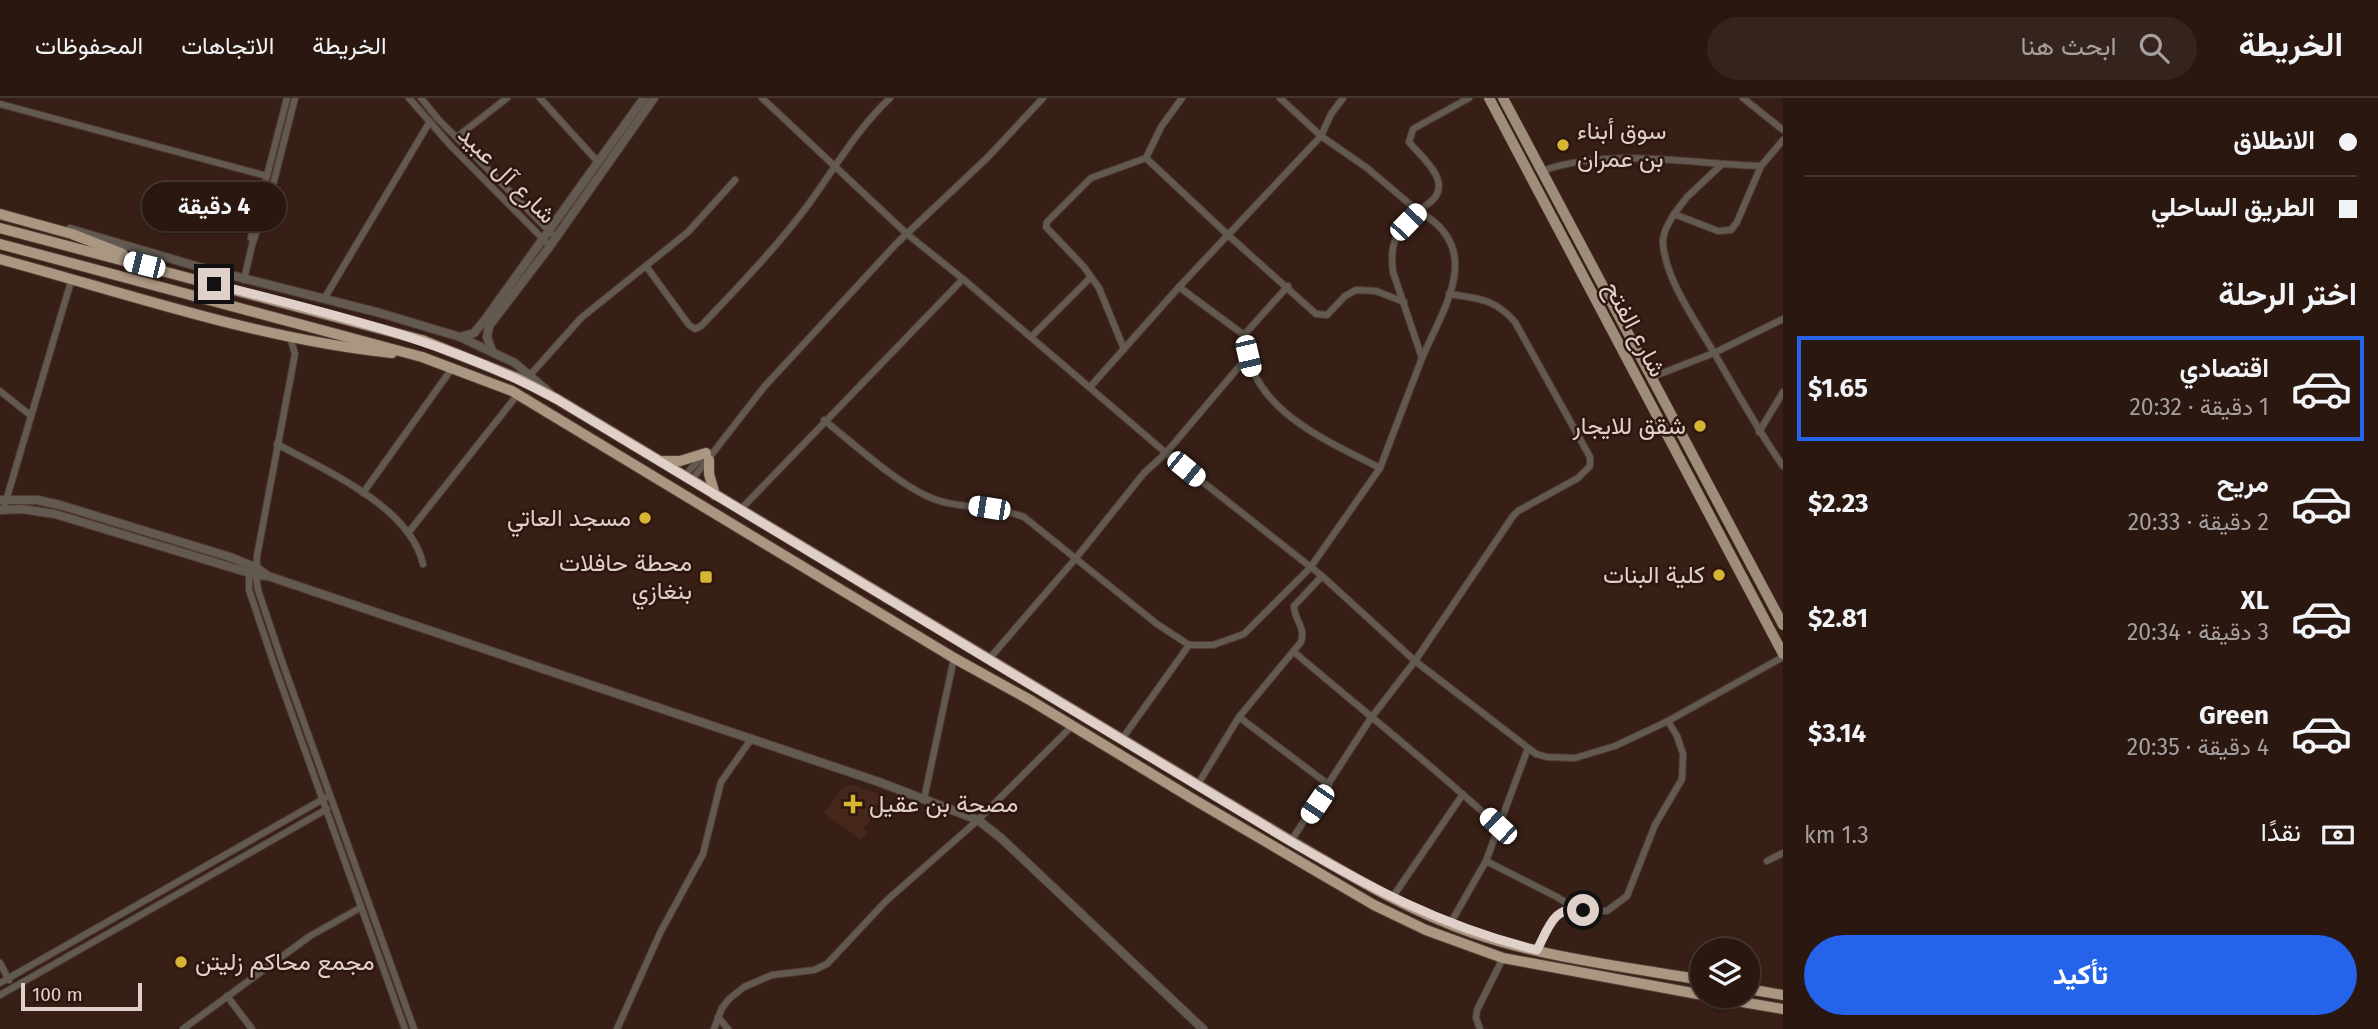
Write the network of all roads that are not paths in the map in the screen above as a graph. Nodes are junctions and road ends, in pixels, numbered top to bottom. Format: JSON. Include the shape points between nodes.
{"nodes":[{"id":1,"x":276,"y":98,"type":"edge"},
{"id":2,"x":295,"y":98,"type":"edge"},
{"id":3,"x":409,"y":98,"type":"edge"},
{"id":4,"x":422,"y":98,"type":"edge"},
{"id":5,"x":507,"y":98,"type":"edge"},
{"id":6,"x":540,"y":98,"type":"edge"},
{"id":7,"x":644,"y":98,"type":"edge"},
{"id":8,"x":654,"y":98,"type":"edge"},
{"id":9,"x":762,"y":98,"type":"edge"},
{"id":10,"x":890,"y":98,"type":"edge"},
{"id":11,"x":1043,"y":98,"type":"edge"},
{"id":12,"x":1182,"y":98,"type":"edge"},
{"id":13,"x":1280,"y":98,"type":"edge"},
{"id":14,"x":1343,"y":98,"type":"edge"},
{"id":15,"x":1469,"y":98,"type":"edge"},
{"id":16,"x":1489,"y":98,"type":"edge"},
{"id":17,"x":1503,"y":98,"type":"edge"},
{"id":18,"x":1743,"y":98,"type":"edge"},
{"id":19,"x":1756,"y":98,"type":"edge"},
{"id":20,"x":287,"y":99,"type":"edge"},
{"id":21,"x":0,"y":104,"type":"edge"},
{"id":22,"x":1752,"y":105,"type":"junction"},
{"id":23,"x":429,"y":123,"type":"junction"},
{"id":24,"x":1783,"y":130,"type":"edge"},
{"id":25,"x":1321,"y":136,"type":"junction"},
{"id":26,"x":457,"y":137,"type":"junction"},
{"id":27,"x":1783,"y":140,"type":"edge"},
{"id":28,"x":1146,"y":158,"type":"junction"},
{"id":29,"x":598,"y":162,"type":"junction"},
{"id":30,"x":1721,"y":165,"type":"junction"},
{"id":31,"x":835,"y":166,"type":"junction"},
{"id":32,"x":1761,"y":166,"type":"junction"},
{"id":33,"x":1542,"y":171,"type":"junction"},
{"id":34,"x":267,"y":176,"type":"junction"},
{"id":35,"x":735,"y":180,"type":"dead end"},
{"id":36,"x":1418,"y":211,"type":"junction"},
{"id":37,"x":0,"y":214,"type":"edge"},
{"id":38,"x":1674,"y":214,"type":"junction"},
{"id":39,"x":18,"y":218,"type":"junction"},
{"id":40,"x":0,"y":228,"type":"edge"},
{"id":41,"x":548,"y":230,"type":"junction"},
{"id":42,"x":907,"y":234,"type":"junction"},
{"id":43,"x":1227,"y":235,"type":"junction"},
{"id":44,"x":542,"y":239,"type":"junction"},
{"id":45,"x":553,"y":242,"type":"junction"},
{"id":46,"x":0,"y":244,"type":"edge"},
{"id":47,"x":0,"y":259,"type":"edge"},
{"id":48,"x":646,"y":266,"type":"junction"},
{"id":49,"x":168,"y":272,"type":"junction"},
{"id":50,"x":1091,"y":277,"type":"junction"},
{"id":51,"x":72,"y":278,"type":"junction"},
{"id":52,"x":242,"y":279,"type":"junction"},
{"id":53,"x":962,"y":279,"type":"junction"},
{"id":54,"x":1287,"y":286,"type":"junction"},
{"id":55,"x":1179,"y":287,"type":"junction"},
{"id":56,"x":1449,"y":294,"type":"junction"},
{"id":57,"x":324,"y":299,"type":"junction"},
{"id":58,"x":1404,"y":302,"type":"junction"},
{"id":59,"x":1783,"y":319,"type":"edge"},
{"id":60,"x":1244,"y":335,"type":"junction"},
{"id":61,"x":290,"y":337,"type":"junction"},
{"id":62,"x":460,"y":337,"type":"junction"},
{"id":63,"x":1031,"y":337,"type":"junction"},
{"id":64,"x":1124,"y":349,"type":"junction"},
{"id":65,"x":492,"y":351,"type":"junction"},
{"id":66,"x":1714,"y":353,"type":"junction"},
{"id":67,"x":1248,"y":356,"type":"junction"},
{"id":68,"x":422,"y":357,"type":"junction"},
{"id":69,"x":1422,"y":358,"type":"junction"},
{"id":70,"x":453,"y":367,"type":"junction"},
{"id":71,"x":531,"y":374,"type":"junction"},
{"id":72,"x":1652,"y":377,"type":"junction"},
{"id":73,"x":1090,"y":387,"type":"junction"},
{"id":74,"x":0,"y":391,"type":"edge"},
{"id":75,"x":1783,"y":392,"type":"edge"},
{"id":76,"x":518,"y":394,"type":"junction"},
{"id":77,"x":558,"y":400,"type":"junction"},
{"id":78,"x":30,"y":415,"type":"junction"},
{"id":79,"x":824,"y":421,"type":"junction"},
{"id":80,"x":1759,"y":432,"type":"junction"},
{"id":81,"x":277,"y":444,"type":"junction"},
{"id":82,"x":1166,"y":453,"type":"junction"},
{"id":83,"x":707,"y":456,"type":"junction"},
{"id":84,"x":660,"y":461,"type":"junction"},
{"id":85,"x":1783,"y":466,"type":"edge"},
{"id":86,"x":1380,"y":468,"type":"junction"},
{"id":87,"x":688,"y":479,"type":"junction"},
{"id":88,"x":363,"y":493,"type":"junction"},
{"id":89,"x":1713,"y":493,"type":"junction"},
{"id":90,"x":715,"y":495,"type":"junction"},
{"id":91,"x":1701,"y":499,"type":"junction"},
{"id":92,"x":3,"y":500,"type":"edge"},
{"id":93,"x":3,"y":510,"type":"edge"},
{"id":94,"x":740,"y":510,"type":"junction"},
{"id":95,"x":408,"y":533,"type":"junction"},
{"id":96,"x":1076,"y":558,"type":"junction"},
{"id":97,"x":423,"y":564,"type":"dead end"},
{"id":98,"x":1310,"y":568,"type":"junction"},
{"id":99,"x":253,"y":570,"type":"junction"},
{"id":100,"x":1322,"y":576,"type":"junction"},
{"id":101,"x":1783,"y":625,"type":"edge"},
{"id":102,"x":1189,"y":645,"type":"junction"},
{"id":103,"x":1294,"y":652,"type":"junction"},
{"id":104,"x":1783,"y":656,"type":"edge"},
{"id":105,"x":954,"y":658,"type":"junction"},
{"id":106,"x":989,"y":659,"type":"junction"},
{"id":107,"x":1415,"y":662,"type":"junction"},
{"id":108,"x":284,"y":667,"type":"junction"},
{"id":109,"x":276,"y":670,"type":"junction"},
{"id":110,"x":1239,"y":717,"type":"junction"},
{"id":111,"x":1371,"y":718,"type":"junction"},
{"id":112,"x":1668,"y":721,"type":"junction"},
{"id":113,"x":1072,"y":726,"type":"junction"},
{"id":114,"x":752,"y":738,"type":"junction"},
{"id":115,"x":1122,"y":739,"type":"junction"},
{"id":116,"x":1528,"y":748,"type":"junction"},
{"id":117,"x":1198,"y":784,"type":"junction"},
{"id":118,"x":1329,"y":785,"type":"junction"},
{"id":119,"x":1464,"y":794,"type":"junction"},
{"id":120,"x":330,"y":796,"type":"junction"},
{"id":121,"x":924,"y":799,"type":"junction"},
{"id":122,"x":322,"y":800,"type":"junction"},
{"id":123,"x":333,"y":805,"type":"junction"},
{"id":124,"x":325,"y":810,"type":"junction"},
{"id":125,"x":978,"y":820,"type":"junction"},
{"id":126,"x":1498,"y":826,"type":"junction"},
{"id":127,"x":1291,"y":841,"type":"junction"},
{"id":128,"x":1783,"y":853,"type":"edge"},
{"id":129,"x":1486,"y":861,"type":"junction"},
{"id":130,"x":1768,"y":861,"type":"dead end"},
{"id":131,"x":197,"y":877,"type":"junction"},
{"id":132,"x":1392,"y":898,"type":"junction"},
{"id":133,"x":360,"y":908,"type":"junction"},
{"id":134,"x":1574,"y":908,"type":"junction"},
{"id":135,"x":1450,"y":924,"type":"junction"},
{"id":136,"x":1537,"y":950,"type":"junction"},
{"id":137,"x":1503,"y":958,"type":"junction"},
{"id":138,"x":0,"y":963,"type":"edge"},
{"id":139,"x":8,"y":978,"type":"junction"},
{"id":140,"x":1690,"y":979,"type":"edge"},
{"id":141,"x":0,"y":983,"type":"edge"},
{"id":142,"x":13,"y":988,"type":"junction"},
{"id":143,"x":1760,"y":991,"type":"edge"},
{"id":144,"x":1690,"y":992,"type":"edge"},
{"id":145,"x":0,"y":995,"type":"edge"},
{"id":146,"x":1783,"y":995,"type":"edge"},
{"id":147,"x":227,"y":996,"type":"junction"},
{"id":148,"x":1760,"y":1005,"type":"edge"},
{"id":149,"x":1783,"y":1009,"type":"edge"},
{"id":150,"x":718,"y":1017,"type":"junction"},
{"id":151,"x":249,"y":1028,"type":"edge"},
{"id":152,"x":183,"y":1029,"type":"edge"},
{"id":153,"x":405,"y":1029,"type":"edge"},
{"id":154,"x":414,"y":1029,"type":"edge"},
{"id":155,"x":617,"y":1029,"type":"edge"},
{"id":156,"x":714,"y":1029,"type":"edge"},
{"id":157,"x":728,"y":1029,"type":"edge"},
{"id":158,"x":1203,"y":1029,"type":"edge"},
{"id":159,"x":1480,"y":1029,"type":"edge"}],
"edges":[{"from":1,"to":20,"type":"street"},
{"from":2,"to":52,"type":"street"},
{"from":3,"to":23,"type":"street","name":"شارع آل عبيد"},
{"from":4,"to":26,"type":"street","name":"شارع آل عبيد"},
{"from":5,"to":26,"type":"street"},
{"from":6,"to":29,"type":"street"},
{"from":7,"to":29,"type":"street"},
{"from":8,"to":45,"type":"street"},
{"from":9,"to":31,"type":"street"},
{"from":10,"to":31,"type":"street"},
{"from":11,"to":42,"type":"street"},
{"from":12,"to":28,"type":"street"},
{"from":13,"to":25,"type":"street"},
{"from":14,"to":25,"type":"street"},
{"from":15,"to":36,"type":"street","via":[[1410,135],[1409,142],[1440,184],[1435,197]]},
{"from":16,"to":91,"type":"main road","name":"شارع الفتح"},
{"from":17,"to":33,"type":"main road"},
{"from":18,"to":22,"type":"street"},
{"from":19,"to":22,"type":"street"},
{"from":20,"to":34,"type":"street"},
{"from":21,"to":34,"type":"street"},
{"from":22,"to":24,"type":"street"},
{"from":23,"to":44,"type":"street","name":"شارع آل عبيد"},
{"from":23,"to":57,"type":"street"},
{"from":25,"to":36,"type":"street"},
{"from":25,"to":43,"type":"street"},
{"from":26,"to":41,"type":"street","name":"شارع آل عبيد"},
{"from":27,"to":32,"type":"street"},
{"from":28,"to":43,"type":"street"},
{"from":28,"to":50,"type":"street","via":[[1091,178],[1047,222],[1047,231]]},
{"from":29,"to":41,"type":"street"},
{"from":30,"to":32,"type":"street"},
{"from":30,"to":33,"type":"street","via":[[1584,159]]},
{"from":30,"to":38,"type":"street"},
{"from":31,"to":42,"type":"street"},
{"from":31,"to":48,"type":"street","via":[[762,261],[698,328],[689,326]]},
{"from":32,"to":38,"type":"street","via":[[1731,230],[1718,231]]},
{"from":33,"to":72,"type":"main road"},
{"from":34,"to":52,"type":"street"},
{"from":35,"to":48,"type":"street","via":[[688,232]]},
{"from":36,"to":56,"type":"street","via":[[1445,233],[1456,254]]},
{"from":36,"to":58,"type":"street","via":[[1397,233],[1391,249],[1393,272]]},
{"from":37,"to":39,"type":"highway"},
{"from":38,"to":66,"type":"street","via":[[1662,242],[1667,262],[1684,303]]},
{"from":39,"to":49,"type":"highway"},
{"from":39,"to":52,"type":"street","via":[[65,227]]},
{"from":40,"to":49,"type":"highway"},
{"from":41,"to":44,"type":"street"},
{"from":41,"to":45,"type":"street","name":"شارع آل عبيد"},
{"from":42,"to":53,"type":"street"},
{"from":42,"to":83,"type":"street","via":[[764,387]]},
{"from":43,"to":54,"type":"street"},
{"from":43,"to":55,"type":"street"},
{"from":44,"to":45,"type":"street","name":"شارع آل عبيد"},
{"from":44,"to":62,"type":"street","via":[[479,327]]},
{"from":45,"to":65,"type":"street","via":[[489,326]]},
{"from":46,"to":68,"type":"highway"},
{"from":47,"to":51,"type":"highway"},
{"from":48,"to":71,"type":"street","via":[[580,318]]},
{"from":49,"to":77,"type":"highway","via":[[422,340],[517,378]]},
{"from":50,"to":63,"type":"street"},
{"from":50,"to":64,"type":"street"},
{"from":51,"to":61,"type":"highway"},
{"from":51,"to":78,"type":"street"},
{"from":52,"to":57,"type":"street"},
{"from":53,"to":63,"type":"street"},
{"from":53,"to":79,"type":"street"},
{"from":54,"to":58,"type":"street","via":[[1322,316],[1356,290],[1376,291]]},
{"from":54,"to":60,"type":"street"},
{"from":55,"to":60,"type":"street"},
{"from":55,"to":64,"type":"street"},
{"from":56,"to":69,"type":"street"},
{"from":56,"to":107,"type":"street","via":[[1493,303],[1515,322],[1590,457],[1590,466],[1578,478],[1513,516]]},
{"from":57,"to":62,"type":"street"},
{"from":58,"to":69,"type":"street"},
{"from":59,"to":66,"type":"street"},
{"from":60,"to":67,"type":"street"},
{"from":61,"to":68,"type":"highway"},
{"from":61,"to":81,"type":"street","via":[[295,355]]},
{"from":62,"to":65,"type":"street"},
{"from":63,"to":73,"type":"street"},
{"from":64,"to":73,"type":"street"},
{"from":65,"to":71,"type":"street"},
{"from":66,"to":72,"type":"street"},
{"from":66,"to":80,"type":"street"},
{"from":67,"to":82,"type":"street"},
{"from":67,"to":86,"type":"street","via":[[1252,374],[1294,420]]},
{"from":68,"to":70,"type":"highway"},
{"from":69,"to":86,"type":"street"},
{"from":70,"to":76,"type":"highway"},
{"from":70,"to":88,"type":"street"},
{"from":71,"to":77,"type":"street"},
{"from":72,"to":89,"type":"main road"},
{"from":73,"to":82,"type":"street"},
{"from":74,"to":78,"type":"street"},
{"from":75,"to":80,"type":"street"},
{"from":76,"to":95,"type":"street"},
{"from":76,"to":105,"type":"highway"},
{"from":77,"to":84,"type":"highway"},
{"from":78,"to":92,"type":"street"},
{"from":79,"to":94,"type":"street"},
{"from":79,"to":96,"type":"street","via":[[930,498],[1024,517]]},
{"from":80,"to":85,"type":"street"},
{"from":81,"to":88,"type":"street"},
{"from":81,"to":99,"type":"street"},
{"from":82,"to":96,"type":"street","via":[[1144,473]]},
{"from":82,"to":98,"type":"street"},
{"from":83,"to":84,"type":"highway"},
{"from":83,"to":87,"type":"street"},
{"from":83,"to":90,"type":"highway"},
{"from":84,"to":87,"type":"highway"},
{"from":86,"to":98,"type":"street"},
{"from":87,"to":90,"type":"highway"},
{"from":88,"to":95,"type":"street"},
{"from":89,"to":91,"type":"main road"},
{"from":89,"to":101,"type":"main road"},
{"from":90,"to":94,"type":"highway"},
{"from":91,"to":104,"type":"main road","name":"شارع الفتح"},
{"from":92,"to":93,"type":"street"},
{"from":92,"to":99,"type":"street","via":[[37,500],[60,506],[195,546]]},
{"from":93,"to":99,"type":"street","via":[[55,514]]},
{"from":94,"to":106,"type":"highway"},
{"from":95,"to":97,"type":"street"},
{"from":96,"to":102,"type":"street"},
{"from":96,"to":106,"type":"street"},
{"from":98,"to":100,"type":"street"},
{"from":98,"to":102,"type":"street","via":[[1244,634],[1213,645]]},
{"from":99,"to":108,"type":"street"},
{"from":99,"to":109,"type":"street","via":[[249,590]]},
{"from":99,"to":114,"type":"street"},
{"from":100,"to":103,"type":"street","via":[[1294,606],[1303,635]]},
{"from":100,"to":107,"type":"street"},
{"from":102,"to":115,"type":"street"},
{"from":103,"to":110,"type":"street"},
{"from":103,"to":111,"type":"street"},
{"from":104,"to":112,"type":"street"},
{"from":105,"to":113,"type":"highway"},
{"from":105,"to":121,"type":"street"},
{"from":106,"to":115,"type":"highway"},
{"from":107,"to":111,"type":"street"},
{"from":107,"to":116,"type":"street"},
{"from":108,"to":109,"type":"street"},
{"from":108,"to":120,"type":"street"},
{"from":109,"to":122,"type":"street"},
{"from":110,"to":117,"type":"street"},
{"from":110,"to":118,"type":"street"},
{"from":111,"to":118,"type":"street"},
{"from":111,"to":119,"type":"street"},
{"from":112,"to":116,"type":"street","via":[[1615,746],[1575,758],[1547,757]]},
{"from":112,"to":134,"type":"street","via":[[1683,754],[1682,779],[1655,825],[1627,896],[1607,911]]},
{"from":113,"to":125,"type":"street"},
{"from":113,"to":137,"type":"highway","via":[[1374,905]]},
{"from":114,"to":121,"type":"street"},
{"from":114,"to":155,"type":"street","via":[[721,782],[703,854],[660,933]]},
{"from":115,"to":117,"type":"highway"},
{"from":116,"to":126,"type":"street"},
{"from":117,"to":127,"type":"highway"},
{"from":118,"to":127,"type":"street"},
{"from":119,"to":126,"type":"street"},
{"from":119,"to":132,"type":"street"},
{"from":120,"to":122,"type":"street"},
{"from":120,"to":123,"type":"street"},
{"from":121,"to":125,"type":"street"},
{"from":122,"to":124,"type":"street"},
{"from":122,"to":131,"type":"street"},
{"from":123,"to":124,"type":"street"},
{"from":123,"to":154,"type":"street"},
{"from":124,"to":131,"type":"street"},
{"from":124,"to":133,"type":"street"},
{"from":125,"to":150,"type":"street","via":[[886,901],[827,964],[772,975],[744,988],[729,999]]},
{"from":125,"to":158,"type":"street"},
{"from":126,"to":129,"type":"street"},
{"from":127,"to":132,"type":"highway"},
{"from":128,"to":130,"type":"street"},
{"from":129,"to":134,"type":"street"},
{"from":129,"to":135,"type":"street"},
{"from":131,"to":139,"type":"street"},
{"from":131,"to":142,"type":"street"},
{"from":132,"to":135,"type":"highway"},
{"from":133,"to":147,"type":"street","via":[[310,936]]},
{"from":133,"to":153,"type":"street"},
{"from":134,"to":136,"type":"street","via":[[1557,915]]},
{"from":135,"to":136,"type":"highway"},
{"from":136,"to":140,"type":"highway"},
{"from":137,"to":144,"type":"highway"},
{"from":137,"to":159,"type":"street","via":[[1477,1010]]},
{"from":138,"to":139,"type":"street"},
{"from":139,"to":141,"type":"street"},
{"from":139,"to":142,"type":"street"},
{"from":142,"to":145,"type":"street"},
{"from":143,"to":146,"type":"highway"},
{"from":147,"to":151,"type":"street"},
{"from":147,"to":152,"type":"street"},
{"from":148,"to":149,"type":"highway"},
{"from":150,"to":156,"type":"street"},
{"from":150,"to":157,"type":"street"}]}
